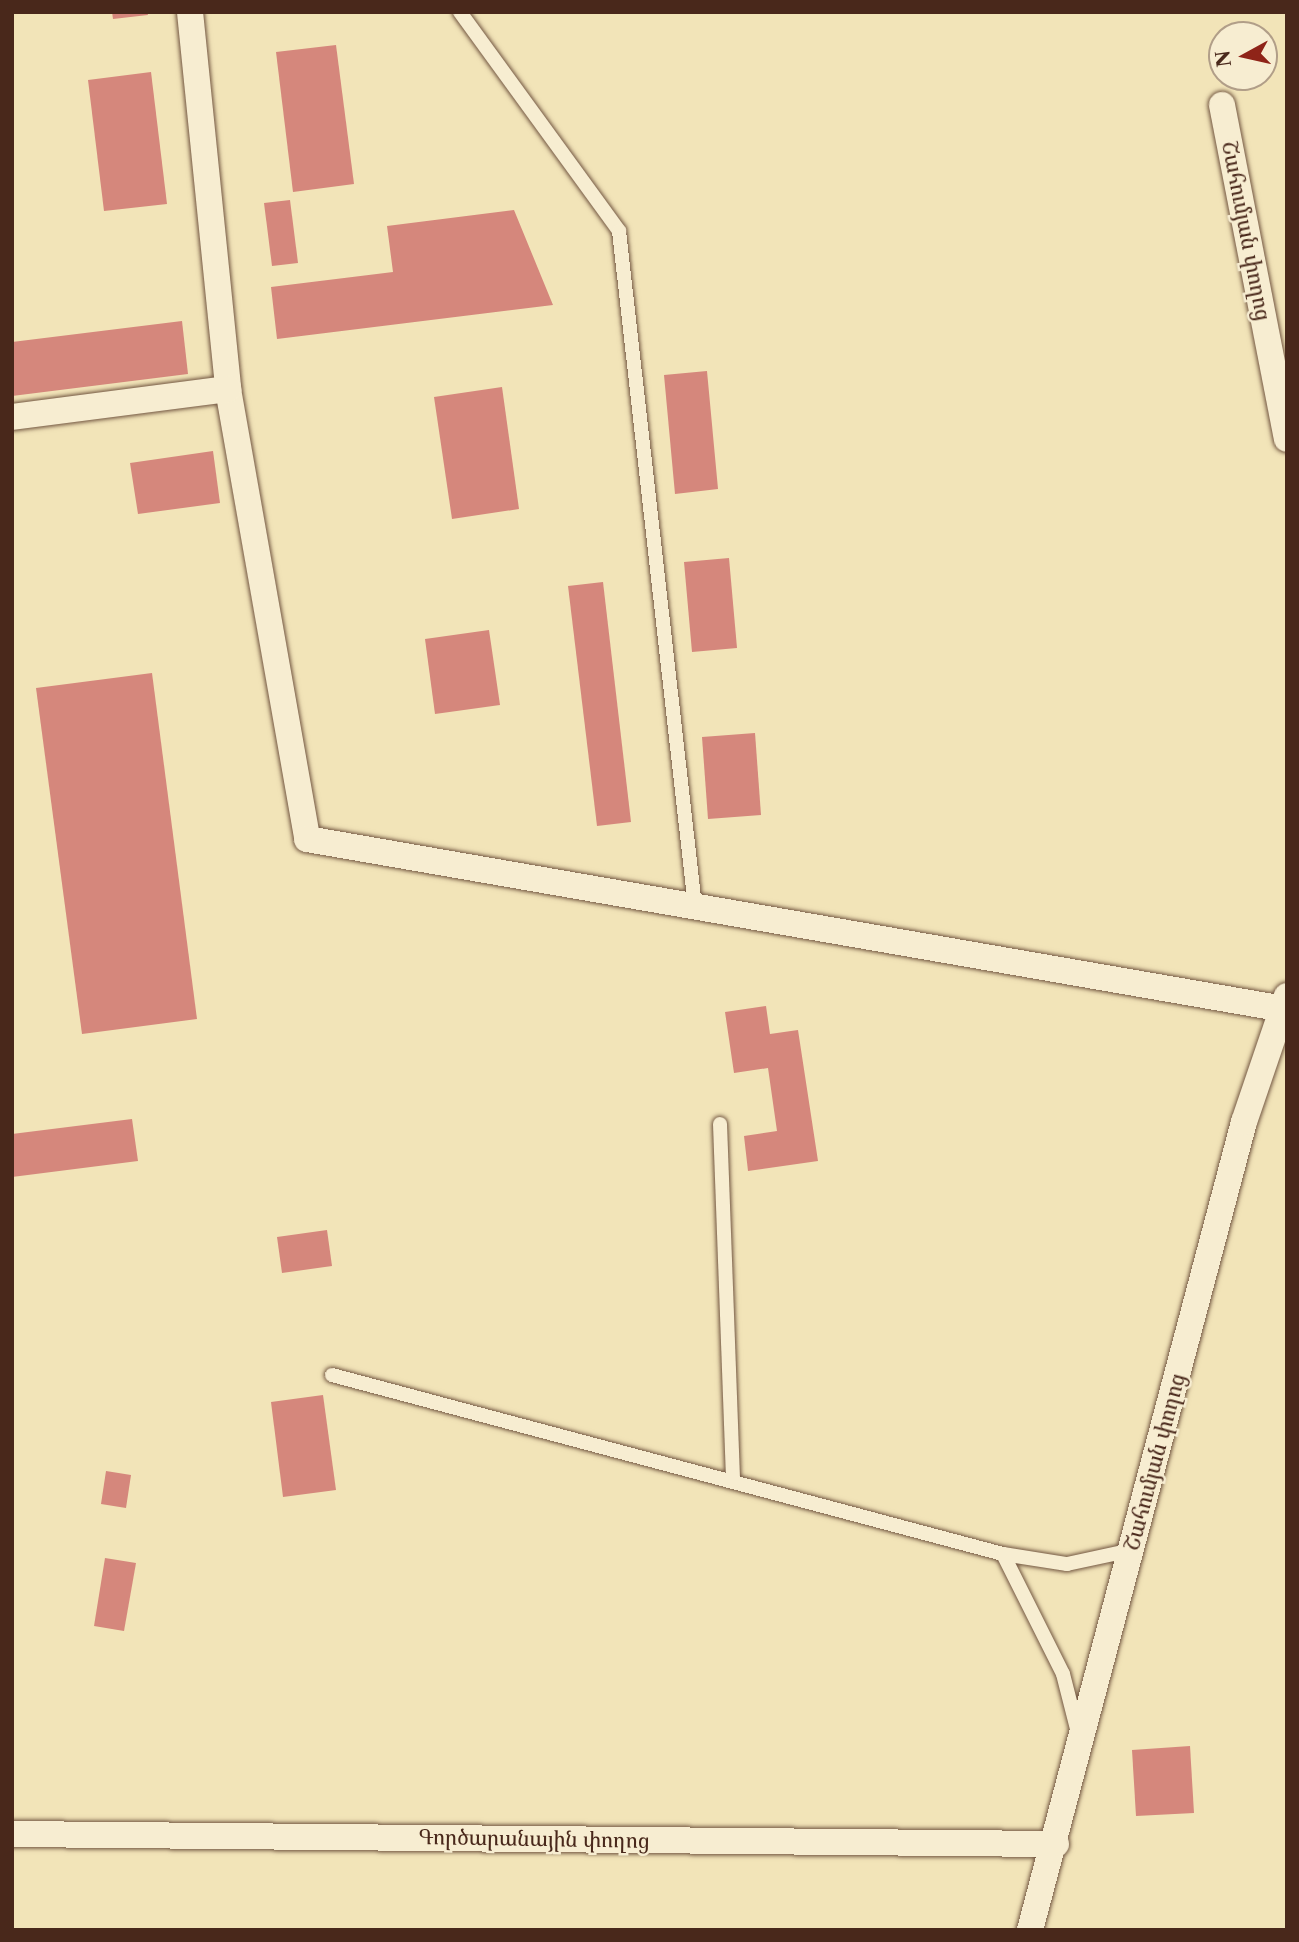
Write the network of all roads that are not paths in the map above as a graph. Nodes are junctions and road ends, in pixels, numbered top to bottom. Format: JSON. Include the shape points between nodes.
{"nodes":[{"id":1,"x":190,"y":12,"type":"edge"},
{"id":2,"x":460,"y":12,"type":"edge"},
{"id":3,"x":1222,"y":105,"type":"dead end"},
{"id":4,"x":228,"y":389,"type":"junction"},
{"id":5,"x":12,"y":417,"type":"edge"},
{"id":6,"x":1287,"y":439,"type":"edge"},
{"id":7,"x":695,"y":906,"type":"junction"},
{"id":8,"x":1285,"y":1003,"type":"edge"},
{"id":9,"x":720,"y":1124,"type":"dead end"},
{"id":10,"x":332,"y":1375,"type":"dead end"},
{"id":11,"x":733,"y":1479,"type":"junction"},
{"id":12,"x":1132,"y":1550,"type":"junction"},
{"id":13,"x":1003,"y":1553,"type":"junction"},
{"id":14,"x":1080,"y":1749,"type":"junction"},
{"id":15,"x":12,"y":1835,"type":"edge"},
{"id":16,"x":1056,"y":1844,"type":"junction"},
{"id":17,"x":1030,"y":1930,"type":"edge"}],
"edges":[{"from":1,"to":4,"type":"street"},
{"from":2,"to":7,"type":"lane","via":[[619,231]]},
{"from":3,"to":6,"type":"street","name":"Շահումյան փողոց"},
{"from":4,"to":5,"type":"street"},
{"from":4,"to":7,"type":"street","via":[[307,839]]},
{"from":7,"to":8,"type":"street"},
{"from":8,"to":12,"type":"street","name":"Շահումյան փողոց","via":[[1244,1122]]},
{"from":9,"to":11,"type":"lane"},
{"from":10,"to":11,"type":"lane"},
{"from":11,"to":13,"type":"lane"},
{"from":12,"to":13,"type":"lane","via":[[1067,1563]]},
{"from":12,"to":14,"type":"street","name":"Շահումյան փողոց"},
{"from":13,"to":14,"type":"lane","via":[[1063,1674]]},
{"from":14,"to":16,"type":"street","name":"Շահումյան փողոց"},
{"from":15,"to":16,"type":"street","name":"Գործարանային փողոց"},
{"from":16,"to":17,"type":"street","name":"Շահումյան փողոց"}]}
